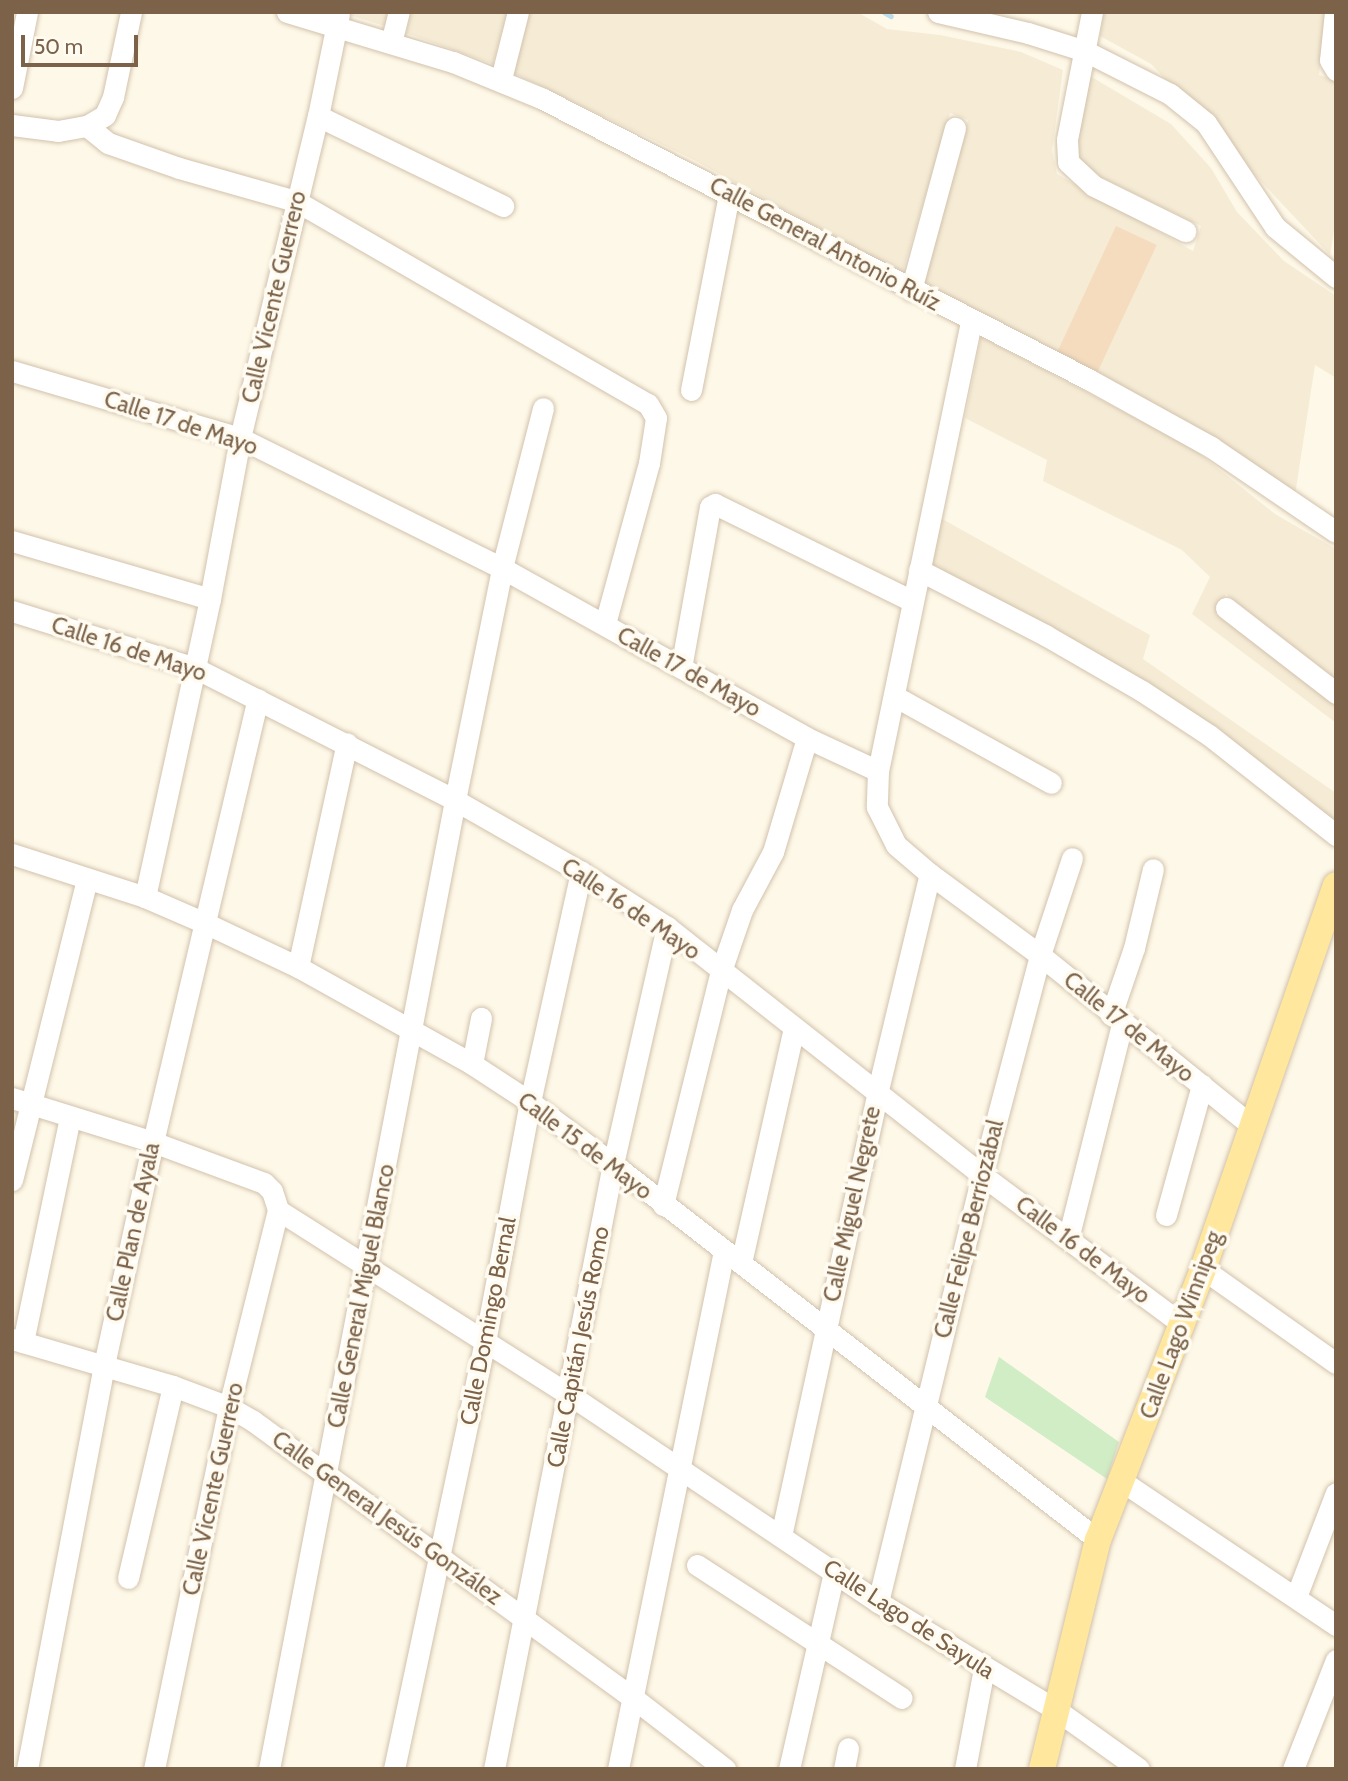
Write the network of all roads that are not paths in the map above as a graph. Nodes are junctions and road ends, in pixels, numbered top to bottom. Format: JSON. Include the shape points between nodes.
{"nodes":[{"id":1,"x":27,"y":12,"type":"edge"},
{"id":2,"x":131,"y":12,"type":"edge"},
{"id":3,"x":288,"y":12,"type":"edge"},
{"id":4,"x":399,"y":12,"type":"edge"},
{"id":5,"x":518,"y":12,"type":"edge"},
{"id":6,"x":939,"y":12,"type":"edge"},
{"id":7,"x":1092,"y":12,"type":"edge"},
{"id":8,"x":1335,"y":12,"type":"edge"},
{"id":9,"x":338,"y":19,"type":"edge"},
{"id":10,"x":391,"y":43,"type":"junction"},
{"id":11,"x":1085,"y":51,"type":"junction"},
{"id":12,"x":1333,"y":65,"type":"edge"},
{"id":13,"x":501,"y":79,"type":"junction"},
{"id":14,"x":12,"y":88,"type":"edge"},
{"id":15,"x":318,"y":116,"type":"junction"},
{"id":16,"x":12,"y":125,"type":"edge"},
{"id":17,"x":87,"y":126,"type":"junction"},
{"id":18,"x":955,"y":128,"type":"dead end"},
{"id":19,"x":729,"y":194,"type":"junction"},
{"id":20,"x":296,"y":201,"type":"junction"},
{"id":21,"x":503,"y":205,"type":"dead end"},
{"id":22,"x":1185,"y":231,"type":"dead end"},
{"id":23,"x":1336,"y":277,"type":"edge"},
{"id":24,"x":911,"y":290,"type":"junction"},
{"id":25,"x":971,"y":322,"type":"junction"},
{"id":26,"x":12,"y":371,"type":"edge"},
{"id":27,"x":691,"y":390,"type":"dead end"},
{"id":28,"x":543,"y":408,"type":"dead end"},
{"id":29,"x":240,"y":438,"type":"junction"},
{"id":30,"x":1336,"y":533,"type":"edge"},
{"id":31,"x":12,"y":541,"type":"edge"},
{"id":32,"x":502,"y":568,"type":"junction"},
{"id":33,"x":919,"y":570,"type":"junction"},
{"id":34,"x":210,"y":599,"type":"junction"},
{"id":35,"x":912,"y":601,"type":"junction"},
{"id":36,"x":1226,"y":608,"type":"dead end"},
{"id":37,"x":12,"y":611,"type":"edge"},
{"id":38,"x":605,"y":624,"type":"junction"},
{"id":39,"x":195,"y":668,"type":"junction"},
{"id":40,"x":681,"y":668,"type":"junction"},
{"id":41,"x":1336,"y":693,"type":"edge"},
{"id":42,"x":896,"y":697,"type":"junction"},
{"id":43,"x":258,"y":699,"type":"junction"},
{"id":44,"x":807,"y":738,"type":"junction"},
{"id":45,"x":347,"y":743,"type":"junction"},
{"id":46,"x":878,"y":771,"type":"junction"},
{"id":47,"x":1051,"y":783,"type":"dead end"},
{"id":48,"x":456,"y":800,"type":"junction"},
{"id":49,"x":1336,"y":835,"type":"edge"},
{"id":50,"x":12,"y":854,"type":"edge"},
{"id":51,"x":1072,"y":858,"type":"dead end"},
{"id":52,"x":1153,"y":869,"type":"dead end"},
{"id":53,"x":581,"y":873,"type":"junction"},
{"id":54,"x":930,"y":874,"type":"junction"},
{"id":55,"x":87,"y":879,"type":"junction"},
{"id":56,"x":1336,"y":884,"type":"edge"},
{"id":57,"x":145,"y":897,"type":"junction"},
{"id":58,"x":205,"y":923,"type":"junction"},
{"id":59,"x":667,"y":927,"type":"junction"},
{"id":60,"x":1040,"y":955,"type":"junction"},
{"id":61,"x":298,"y":967,"type":"junction"},
{"id":62,"x":722,"y":971,"type":"junction"},
{"id":63,"x":481,"y":1018,"type":"dead end"},
{"id":64,"x":1116,"y":1019,"type":"junction"},
{"id":65,"x":410,"y":1028,"type":"junction"},
{"id":66,"x":794,"y":1028,"type":"junction"},
{"id":67,"x":472,"y":1063,"type":"junction"},
{"id":68,"x":1202,"y":1085,"type":"junction"},
{"id":69,"x":877,"y":1094,"type":"junction"},
{"id":70,"x":21,"y":1101,"type":"edge"},
{"id":71,"x":530,"y":1102,"type":"junction"},
{"id":72,"x":70,"y":1118,"type":"junction"},
{"id":73,"x":1251,"y":1125,"type":"junction"},
{"id":74,"x":153,"y":1142,"type":"junction"},
{"id":75,"x":613,"y":1164,"type":"junction"},
{"id":76,"x":982,"y":1175,"type":"junction"},
{"id":77,"x":12,"y":1180,"type":"edge"},
{"id":78,"x":663,"y":1205,"type":"junction"},
{"id":79,"x":278,"y":1210,"type":"junction"},
{"id":80,"x":1166,"y":1215,"type":"dead end"},
{"id":81,"x":1068,"y":1239,"type":"junction"},
{"id":82,"x":732,"y":1257,"type":"junction"},
{"id":83,"x":368,"y":1266,"type":"junction"},
{"id":84,"x":1203,"y":1269,"type":"junction"},
{"id":85,"x":1182,"y":1324,"type":"junction"},
{"id":86,"x":825,"y":1327,"type":"junction"},
{"id":87,"x":18,"y":1341,"type":"edge"},
{"id":88,"x":485,"y":1342,"type":"junction"},
{"id":89,"x":1336,"y":1363,"type":"edge"},
{"id":90,"x":104,"y":1365,"type":"junction"},
{"id":91,"x":173,"y":1387,"type":"junction"},
{"id":92,"x":570,"y":1395,"type":"junction"},
{"id":93,"x":926,"y":1406,"type":"junction"},
{"id":94,"x":229,"y":1407,"type":"junction"},
{"id":95,"x":680,"y":1468,"type":"junction"},
{"id":96,"x":328,"y":1475,"type":"junction"},
{"id":97,"x":1123,"y":1482,"type":"junction"},
{"id":98,"x":1336,"y":1493,"type":"edge"},
{"id":99,"x":781,"y":1536,"type":"junction"},
{"id":100,"x":1098,"y":1540,"type":"junction"},
{"id":101,"x":440,"y":1557,"type":"junction"},
{"id":102,"x":697,"y":1565,"type":"dead end"},
{"id":103,"x":834,"y":1572,"type":"junction"},
{"id":104,"x":128,"y":1578,"type":"dead end"},
{"id":105,"x":1296,"y":1597,"type":"junction"},
{"id":106,"x":878,"y":1602,"type":"junction"},
{"id":107,"x":524,"y":1619,"type":"junction"},
{"id":108,"x":1336,"y":1625,"type":"edge"},
{"id":109,"x":817,"y":1644,"type":"junction"},
{"id":110,"x":1336,"y":1660,"type":"edge"},
{"id":111,"x":984,"y":1668,"type":"junction"},
{"id":112,"x":632,"y":1697,"type":"junction"},
{"id":113,"x":902,"y":1698,"type":"dead end"},
{"id":114,"x":1055,"y":1709,"type":"junction"},
{"id":115,"x":27,"y":1769,"type":"edge"},
{"id":116,"x":154,"y":1769,"type":"edge"},
{"id":117,"x":269,"y":1769,"type":"edge"},
{"id":118,"x":394,"y":1769,"type":"edge"},
{"id":119,"x":494,"y":1769,"type":"edge"},
{"id":120,"x":618,"y":1769,"type":"edge"},
{"id":121,"x":725,"y":1769,"type":"edge"},
{"id":122,"x":789,"y":1769,"type":"edge"},
{"id":123,"x":965,"y":1769,"type":"edge"},
{"id":124,"x":1042,"y":1769,"type":"edge"},
{"id":125,"x":1139,"y":1769,"type":"edge"},
{"id":126,"x":1293,"y":1769,"type":"edge"}],
"edges":[{"from":1,"to":14,"type":"street"},
{"from":2,"to":17,"type":"street","via":[[109,110]]},
{"from":3,"to":9,"type":"street","name":"Calle General Antonio Ruíz"},
{"from":4,"to":10,"type":"street"},
{"from":5,"to":13,"type":"street"},
{"from":6,"to":11,"type":"street"},
{"from":7,"to":11,"type":"street"},
{"from":8,"to":12,"type":"street"},
{"from":9,"to":10,"type":"street","name":"Calle General Antonio Ruíz"},
{"from":9,"to":15,"type":"street","name":"Calle Vicente Guerrero"},
{"from":10,"to":13,"type":"street","name":"Calle General Antonio Ruíz"},
{"from":11,"to":22,"type":"street","via":[[1066,140],[1068,162],[1094,186]]},
{"from":11,"to":23,"type":"street","via":[[1170,94],[1206,123],[1275,227]]},
{"from":13,"to":19,"type":"street","name":"Calle General Antonio Ruíz"},
{"from":15,"to":20,"type":"street","name":"Calle Vicente Guerrero"},
{"from":15,"to":21,"type":"street"},
{"from":16,"to":17,"type":"street","via":[[49,131]]},
{"from":17,"to":20,"type":"street","via":[[108,143]]},
{"from":18,"to":24,"type":"street"},
{"from":19,"to":24,"type":"street","name":"Calle General Antonio Ruíz"},
{"from":19,"to":27,"type":"street"},
{"from":20,"to":29,"type":"street","name":"Calle Vicente Guerrero"},
{"from":20,"to":38,"type":"street","via":[[649,404],[656,418],[649,463]]},
{"from":24,"to":25,"type":"street","name":"Calle General Antonio Ruíz"},
{"from":25,"to":30,"type":"street","name":"Calle General Antonio Ruíz","via":[[1211,447]]},
{"from":25,"to":33,"type":"street"},
{"from":26,"to":29,"type":"street","name":"Calle 17 de Mayo"},
{"from":28,"to":32,"type":"street","name":"Calle General Miguel Blanco"},
{"from":29,"to":32,"type":"street","name":"Calle 17 de Mayo"},
{"from":29,"to":34,"type":"street","name":"Calle Vicente Guerrero"},
{"from":31,"to":34,"type":"street"},
{"from":32,"to":38,"type":"street","name":"Calle 17 de Mayo"},
{"from":32,"to":48,"type":"street","name":"Calle General Miguel Blanco"},
{"from":33,"to":35,"type":"street"},
{"from":33,"to":49,"type":"street","via":[[1142,691],[1209,735]]},
{"from":34,"to":39,"type":"street","name":"Calle Vicente Guerrero"},
{"from":35,"to":40,"type":"street","via":[[718,504],[710,507]]},
{"from":35,"to":42,"type":"street"},
{"from":36,"to":41,"type":"street"},
{"from":37,"to":39,"type":"street","name":"Calle 16 de Mayo"},
{"from":38,"to":40,"type":"street","name":"Calle 17 de Mayo"},
{"from":39,"to":43,"type":"street","name":"Calle 16 de Mayo"},
{"from":39,"to":57,"type":"street","name":"Calle Vicente Guerrero"},
{"from":40,"to":44,"type":"street","name":"Calle 17 de Mayo"},
{"from":42,"to":46,"type":"street"},
{"from":42,"to":47,"type":"street"},
{"from":43,"to":45,"type":"street","name":"Calle 16 de Mayo"},
{"from":43,"to":58,"type":"street","name":"Calle Plan de Ayala"},
{"from":44,"to":46,"type":"street","name":"Calle 17 de Mayo"},
{"from":44,"to":62,"type":"street","via":[[771,860],[742,911]]},
{"from":45,"to":48,"type":"street","name":"Calle 16 de Mayo"},
{"from":45,"to":61,"type":"street"},
{"from":46,"to":54,"type":"street","name":"Calle 17 de Mayo","via":[[877,807],[883,822],[896,845]]},
{"from":48,"to":53,"type":"street","name":"Calle 16 de Mayo"},
{"from":48,"to":65,"type":"street","name":"Calle General Miguel Blanco"},
{"from":50,"to":55,"type":"street","name":"Calle 15 de Mayo"},
{"from":51,"to":60,"type":"street","name":"Calle Felipe Berriozábal"},
{"from":52,"to":64,"type":"street"},
{"from":53,"to":59,"type":"street","name":"Calle 16 de Mayo"},
{"from":53,"to":71,"type":"street","name":"Calle Domingo Bernal"},
{"from":54,"to":60,"type":"street","name":"Calle 17 de Mayo"},
{"from":54,"to":69,"type":"street","name":"Calle Miguel Negrete"},
{"from":55,"to":57,"type":"street","name":"Calle 15 de Mayo"},
{"from":55,"to":70,"type":"street"},
{"from":56,"to":73,"type":"main road","name":"Calle Lago Winnipeg"},
{"from":57,"to":58,"type":"street","name":"Calle 15 de Mayo"},
{"from":58,"to":61,"type":"street","name":"Calle 15 de Mayo"},
{"from":58,"to":74,"type":"street","name":"Calle Plan de Ayala"},
{"from":59,"to":62,"type":"street","name":"Calle 16 de Mayo"},
{"from":59,"to":75,"type":"street","name":"Calle Capitán Jesús Romo"},
{"from":60,"to":64,"type":"street","name":"Calle 17 de Mayo"},
{"from":60,"to":76,"type":"street","name":"Calle Felipe Berriozábal"},
{"from":61,"to":65,"type":"street","name":"Calle 15 de Mayo"},
{"from":62,"to":66,"type":"street","name":"Calle 16 de Mayo"},
{"from":62,"to":78,"type":"street"},
{"from":63,"to":67,"type":"street"},
{"from":64,"to":68,"type":"street","name":"Calle 17 de Mayo"},
{"from":64,"to":81,"type":"street"},
{"from":65,"to":67,"type":"street","name":"Calle 15 de Mayo"},
{"from":65,"to":83,"type":"street","name":"Calle General Miguel Blanco"},
{"from":66,"to":69,"type":"street","name":"Calle 16 de Mayo"},
{"from":66,"to":82,"type":"street"},
{"from":67,"to":71,"type":"street","name":"Calle 15 de Mayo"},
{"from":68,"to":73,"type":"street","name":"Calle 17 de Mayo"},
{"from":68,"to":80,"type":"street"},
{"from":69,"to":76,"type":"street","name":"Calle 16 de Mayo"},
{"from":69,"to":86,"type":"street","name":"Calle Miguel Negrete"},
{"from":70,"to":72,"type":"street"},
{"from":70,"to":77,"type":"street"},
{"from":71,"to":75,"type":"street","name":"Calle 15 de Mayo"},
{"from":71,"to":88,"type":"street","name":"Calle Domingo Bernal"},
{"from":72,"to":74,"type":"street"},
{"from":72,"to":87,"type":"street"},
{"from":73,"to":84,"type":"main road","name":"Calle Lago Winnipeg"},
{"from":74,"to":79,"type":"street","via":[[264,1183]]},
{"from":74,"to":90,"type":"street","name":"Calle Plan de Ayala"},
{"from":75,"to":78,"type":"street","name":"Calle 15 de Mayo"},
{"from":75,"to":92,"type":"street","name":"Calle Capitán Jesús Romo"},
{"from":76,"to":81,"type":"street","name":"Calle 16 de Mayo"},
{"from":76,"to":93,"type":"street","name":"Calle Felipe Berriozábal"},
{"from":78,"to":82,"type":"street","name":"Calle 15 de Mayo"},
{"from":79,"to":83,"type":"street","name":"Calle Lago de Sayula"},
{"from":79,"to":94,"type":"street","name":"Calle Vicente Guerrero"},
{"from":81,"to":85,"type":"street","name":"Calle 16 de Mayo"},
{"from":82,"to":86,"type":"street","name":"Calle 15 de Mayo"},
{"from":82,"to":95,"type":"street"},
{"from":83,"to":88,"type":"street","name":"Calle Lago de Sayula"},
{"from":83,"to":96,"type":"street","name":"Calle General Miguel Blanco"},
{"from":84,"to":85,"type":"main road","name":"Calle Lago Winnipeg"},
{"from":84,"to":89,"type":"street"},
{"from":85,"to":97,"type":"main road","name":"Calle Lago Winnipeg"},
{"from":86,"to":93,"type":"street","name":"Calle 15 de Mayo"},
{"from":86,"to":99,"type":"street","name":"Calle Miguel Negrete"},
{"from":87,"to":90,"type":"street","name":"Calle General Jesús González"},
{"from":88,"to":92,"type":"street","name":"Calle Lago de Sayula"},
{"from":88,"to":101,"type":"street","name":"Calle Domingo Bernal"},
{"from":90,"to":91,"type":"street","name":"Calle General Jesús González"},
{"from":90,"to":115,"type":"street","name":"Calle Plan de Ayala"},
{"from":91,"to":94,"type":"street","name":"Calle General Jesús González"},
{"from":91,"to":104,"type":"street"},
{"from":92,"to":95,"type":"street","name":"Calle Lago de Sayula"},
{"from":92,"to":107,"type":"street","name":"Calle Capitán Jesús Romo"},
{"from":93,"to":100,"type":"street","name":"Calle 15 de Mayo"},
{"from":93,"to":106,"type":"street","name":"Calle Felipe Berriozábal"},
{"from":94,"to":96,"type":"street","name":"Calle General Jesús González"},
{"from":94,"to":116,"type":"street","name":"Calle Vicente Guerrero"},
{"from":95,"to":99,"type":"street","name":"Calle Lago de Sayula"},
{"from":95,"to":112,"type":"street"},
{"from":96,"to":101,"type":"street","name":"Calle General Jesús González"},
{"from":96,"to":117,"type":"street","name":"Calle General Miguel Blanco"},
{"from":97,"to":100,"type":"main road","name":"Calle Lago Winnipeg"},
{"from":97,"to":105,"type":"street"},
{"from":98,"to":105,"type":"street"},
{"from":99,"to":103,"type":"street","name":"Calle Lago de Sayula"},
{"from":100,"to":114,"type":"main road","name":"Calle Lago Winnipeg"},
{"from":101,"to":107,"type":"street","name":"Calle General Jesús González"},
{"from":101,"to":118,"type":"street","name":"Calle Domingo Bernal"},
{"from":102,"to":109,"type":"street"},
{"from":103,"to":106,"type":"street","name":"Calle Lago de Sayula"},
{"from":103,"to":109,"type":"street"},
{"from":105,"to":108,"type":"street"},
{"from":106,"to":111,"type":"street","name":"Calle Lago de Sayula"},
{"from":107,"to":112,"type":"street","name":"Calle General Jesús González"},
{"from":107,"to":119,"type":"street","name":"Calle Capitán Jesús Romo"},
{"from":109,"to":113,"type":"street"},
{"from":109,"to":122,"type":"street"},
{"from":110,"to":126,"type":"street"},
{"from":111,"to":114,"type":"street","name":"Calle Lago de Sayula"},
{"from":111,"to":123,"type":"street"},
{"from":112,"to":120,"type":"street"},
{"from":112,"to":121,"type":"street","name":"Calle General Jesús González"},
{"from":114,"to":124,"type":"main road","name":"Calle Lago Winnipeg"},
{"from":114,"to":125,"type":"street","name":"Calle Lago de Sayula"}]}
